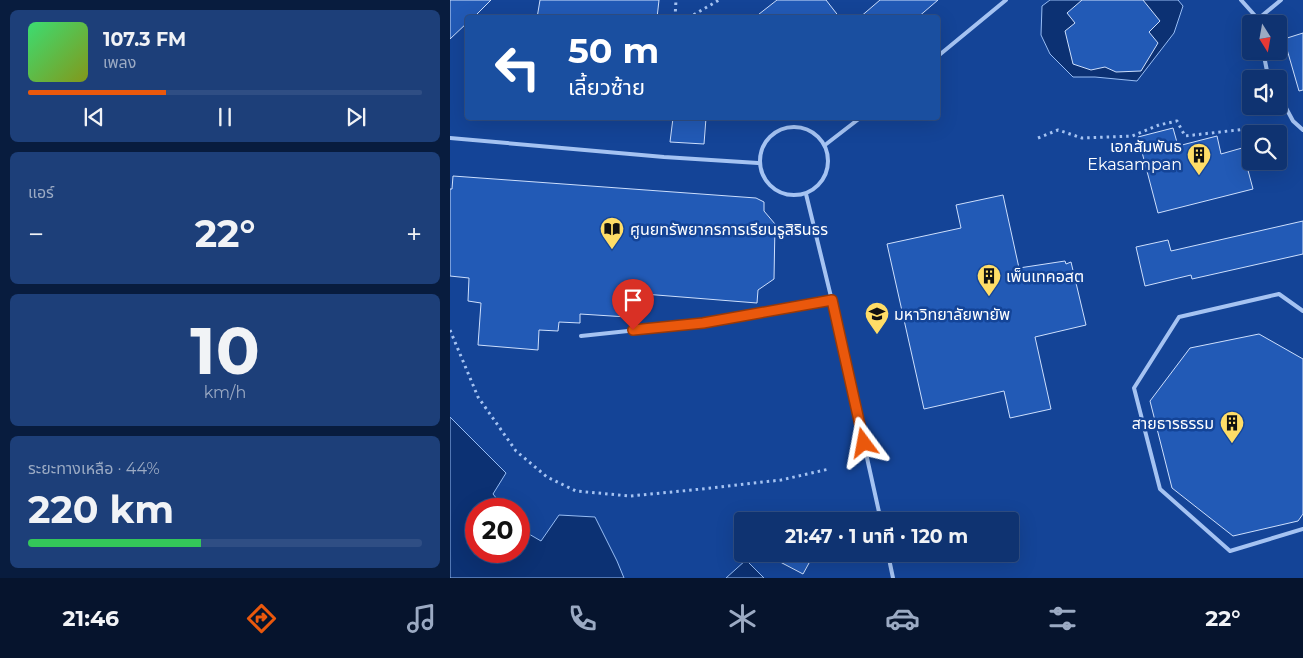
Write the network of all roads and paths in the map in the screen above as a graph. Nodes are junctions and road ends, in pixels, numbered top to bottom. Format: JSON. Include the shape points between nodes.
{"nodes":[{"id":1,"x":676,"y":0,"type":"edge"},
{"id":2,"x":719,"y":0,"type":"edge"},
{"id":3,"x":1006,"y":0,"type":"edge"},
{"id":4,"x":1241,"y":0,"type":"edge"},
{"id":5,"x":1281,"y":0,"type":"edge"},
{"id":6,"x":675,"y":15,"type":"edge"},
{"id":7,"x":693,"y":15,"type":"edge"},
{"id":8,"x":1253,"y":15,"type":"edge"},
{"id":9,"x":1265,"y":15,"type":"edge"},
{"id":10,"x":940,"y":54,"type":"edge"},
{"id":11,"x":1287,"y":110,"type":"edge"},
{"id":12,"x":857,"y":120,"type":"edge"},
{"id":13,"x":1242,"y":129,"type":"edge"},
{"id":14,"x":1303,"y":130,"type":"edge"},
{"id":15,"x":450,"y":138,"type":"edge"},
{"id":16,"x":1038,"y":138,"type":"dead end"},
{"id":17,"x":825,"y":144,"type":"junction"},
{"id":18,"x":758,"y":163,"type":"junction"},
{"id":19,"x":806,"y":194,"type":"junction"},
{"id":20,"x":832,"y":300,"type":"junction"},
{"id":21,"x":1303,"y":311,"type":"edge"},
{"id":22,"x":450,"y":330,"type":"edge"},
{"id":23,"x":581,"y":336,"type":"dead end"},
{"id":24,"x":829,"y":469,"type":"dead end"},
{"id":25,"x":879,"y":512,"type":"edge"},
{"id":26,"x":1303,"y":529,"type":"edge"},
{"id":27,"x":890,"y":562,"type":"edge"},
{"id":28,"x":893,"y":578,"type":"edge"}],
"edges":[{"from":1,"to":6,"type":"path"},
{"from":2,"to":7,"type":"path"},
{"from":3,"to":10,"type":"lane"},
{"from":4,"to":8,"type":"lane"},
{"from":5,"to":9,"type":"lane"},
{"from":11,"to":14,"type":"lane"},
{"from":12,"to":17,"type":"lane"},
{"from":13,"to":16,"type":"path","via":[[1185,136],[1176,121],[1132,136],[1082,138],[1058,130]]},
{"from":15,"to":18,"type":"lane"},
{"from":17,"to":18,"type":"lane","via":[[808,128],[784,127],[765,140]]},
{"from":17,"to":19,"type":"lane","via":[[829,158],[827,173],[819,186]]},
{"from":18,"to":19,"type":"lane","via":[[763,178],[774,190],[790,196]]},
{"from":19,"to":20,"type":"lane"},
{"from":20,"to":23,"type":"lane","via":[[703,323]]},
{"from":20,"to":25,"type":"lane"},
{"from":21,"to":26,"type":"lane","via":[[1279,294],[1179,317],[1134,388],[1160,489],[1230,551]]},
{"from":22,"to":24,"type":"path","via":[[478,397],[516,451],[547,477],[576,491],[630,496],[782,480]]},
{"from":27,"to":28,"type":"lane"}]}
